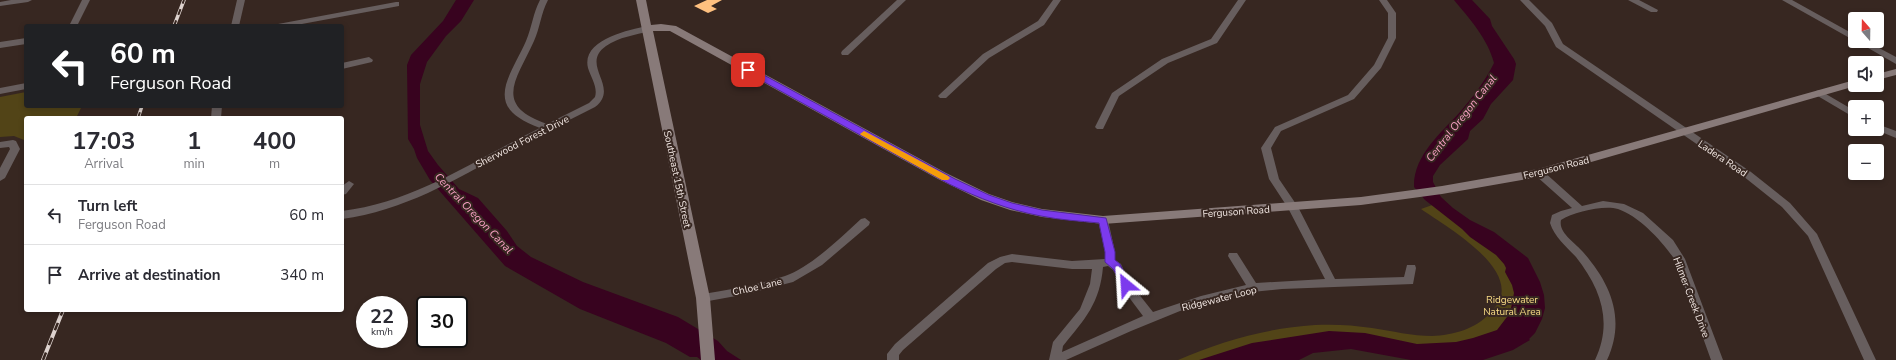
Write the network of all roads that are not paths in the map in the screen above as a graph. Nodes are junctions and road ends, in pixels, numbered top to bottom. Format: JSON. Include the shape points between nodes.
{"nodes":[{"id":1,"x":28,"y":0,"type":"edge"},
{"id":2,"x":86,"y":0,"type":"edge"},
{"id":3,"x":241,"y":0,"type":"edge"},
{"id":4,"x":544,"y":0,"type":"edge"},
{"id":5,"x":641,"y":0,"type":"edge"},
{"id":6,"x":902,"y":0,"type":"edge"},
{"id":7,"x":1057,"y":0,"type":"edge"},
{"id":8,"x":1242,"y":0,"type":"edge"},
{"id":9,"x":1384,"y":0,"type":"edge"},
{"id":10,"x":1524,"y":0,"type":"edge"},
{"id":11,"x":1632,"y":0,"type":"edge"},
{"id":12,"x":1786,"y":0,"type":"edge"},
{"id":13,"x":0,"y":4,"type":"edge"},
{"id":14,"x":396,"y":4,"type":"dead end"},
{"id":15,"x":1654,"y":10,"type":"dead end"},
{"id":16,"x":74,"y":24,"type":"edge"},
{"id":17,"x":235,"y":24,"type":"edge"},
{"id":18,"x":289,"y":24,"type":"edge"},
{"id":19,"x":647,"y":29,"type":"junction"},
{"id":20,"x":1848,"y":34,"type":"edge"},
{"id":21,"x":24,"y":41,"type":"edge"},
{"id":22,"x":0,"y":46,"type":"edge"},
{"id":23,"x":1873,"y":48,"type":"edge"},
{"id":24,"x":845,"y":53,"type":"dead end"},
{"id":25,"x":368,"y":60,"type":"dead end"},
{"id":26,"x":1896,"y":61,"type":"edge"},
{"id":27,"x":344,"y":66,"type":"edge"},
{"id":28,"x":1896,"y":72,"type":"edge"},
{"id":29,"x":1884,"y":75,"type":"edge"},
{"id":30,"x":1848,"y":85,"type":"edge"},
{"id":31,"x":24,"y":86,"type":"edge"},
{"id":32,"x":0,"y":91,"type":"edge"},
{"id":33,"x":1819,"y":93,"type":"junction"},
{"id":34,"x":943,"y":96,"type":"dead end"},
{"id":35,"x":1848,"y":111,"type":"edge"},
{"id":36,"x":547,"y":127,"type":"junction"},
{"id":37,"x":1100,"y":127,"type":"dead end"},
{"id":38,"x":1884,"y":130,"type":"edge"},
{"id":39,"x":1682,"y":131,"type":"junction"},
{"id":40,"x":1896,"y":135,"type":"edge"},
{"id":41,"x":0,"y":145,"type":"edge"},
{"id":42,"x":1539,"y":173,"type":"junction"},
{"id":43,"x":0,"y":178,"type":"edge"},
{"id":44,"x":1293,"y":207,"type":"junction"},
{"id":45,"x":1578,"y":208,"type":"junction"},
{"id":46,"x":344,"y":215,"type":"edge"},
{"id":47,"x":1103,"y":220,"type":"junction"},
{"id":48,"x":865,"y":222,"type":"dead end"},
{"id":49,"x":1233,"y":256,"type":"dead end"},
{"id":50,"x":1110,"y":262,"type":"junction"},
{"id":51,"x":1098,"y":265,"type":"junction"},
{"id":52,"x":1411,"y":268,"type":"dead end"},
{"id":53,"x":1332,"y":283,"type":"junction"},
{"id":54,"x":1253,"y":288,"type":"junction"},
{"id":55,"x":703,"y":298,"type":"junction"},
{"id":56,"x":1151,"y":318,"type":"junction"},
{"id":57,"x":708,"y":360,"type":"edge"},
{"id":58,"x":893,"y":360,"type":"edge"},
{"id":59,"x":1055,"y":360,"type":"edge"},
{"id":60,"x":1601,"y":360,"type":"edge"},
{"id":61,"x":1717,"y":360,"type":"edge"},
{"id":62,"x":1870,"y":360,"type":"edge"}],
"edges":[{"from":1,"to":13,"type":"street"},
{"from":2,"to":16,"type":"street"},
{"from":3,"to":17,"type":"street"},
{"from":4,"to":36,"type":"street","via":[[530,39],[511,75],[508,88],[510,102],[522,116]]},
{"from":5,"to":19,"type":"street","name":"Southeast 15th Street"},
{"from":6,"to":24,"type":"street"},
{"from":7,"to":34,"type":"street","via":[[1041,23],[986,56]]},
{"from":8,"to":37,"type":"street","via":[[1214,41],[1165,61],[1115,95]]},
{"from":9,"to":44,"type":"street","via":[[1392,13],[1392,38],[1378,66],[1351,97],[1278,129],[1266,148],[1274,180]]},
{"from":10,"to":39,"type":"street","name":"Ladera Road","via":[[1549,25],[1559,46]]},
{"from":11,"to":15,"type":"street"},
{"from":12,"to":20,"type":"street"},
{"from":14,"to":18,"type":"street"},
{"from":19,"to":36,"type":"street","name":"Sherwood Forest Drive","via":[[611,40],[596,50],[592,56],[592,64],[600,86],[599,98],[592,106]]},
{"from":19,"to":47,"type":"street","name":"Ferguson Road","via":[[672,28],[985,197],[1042,213]]},
{"from":19,"to":55,"type":"street","name":"Southeast 15th Street"},
{"from":21,"to":22,"type":"street"},
{"from":23,"to":26,"type":"street"},
{"from":25,"to":27,"type":"street"},
{"from":28,"to":29,"type":"street"},
{"from":30,"to":33,"type":"street","name":"Ferguson Road"},
{"from":31,"to":32,"type":"street"},
{"from":33,"to":35,"type":"street"},
{"from":33,"to":39,"type":"street","name":"Ferguson Road"},
{"from":36,"to":46,"type":"street","name":"Sherwood Forest Drive","via":[[454,176],[388,206]]},
{"from":38,"to":40,"type":"street"},
{"from":39,"to":42,"type":"street","name":"Ferguson Road"},
{"from":39,"to":62,"type":"street","name":"Ladera Road","via":[[1747,174],[1786,205],[1812,234]]},
{"from":41,"to":43,"type":"street","via":[[13,143],[15,148]]},
{"from":42,"to":44,"type":"street","name":"Ferguson Road","via":[[1442,190]]},
{"from":42,"to":45,"type":"street"},
{"from":44,"to":47,"type":"street","name":"Ferguson Road"},
{"from":44,"to":53,"type":"street"},
{"from":45,"to":60,"type":"street","name":"Hilmer Creek Drive","via":[[1556,218],[1555,223],[1562,238],[1578,253],[1594,275],[1610,311],[1609,339]]},
{"from":45,"to":61,"type":"street","name":"Hilmer Creek Drive","via":[[1603,204],[1620,206],[1639,216],[1668,243],[1680,259]]},
{"from":47,"to":50,"type":"street"},
{"from":48,"to":55,"type":"street","name":"Chloe Lane","via":[[818,262],[789,279]]},
{"from":49,"to":54,"type":"street"},
{"from":50,"to":51,"type":"street"},
{"from":50,"to":56,"type":"street","via":[[1117,266],[1126,285]]},
{"from":51,"to":58,"type":"street","via":[[1063,265],[1011,258],[1001,260],[899,347]]},
{"from":51,"to":59,"type":"street","via":[[1096,284],[1084,311],[1057,345]]},
{"from":52,"to":53,"type":"street","name":"Ridgewater Loop","via":[[1409,281]]},
{"from":53,"to":54,"type":"street","name":"Ridgewater Loop"},
{"from":54,"to":56,"type":"street","name":"Ridgewater Loop","via":[[1187,305]]},
{"from":55,"to":57,"type":"street","name":"Southeast 15th Street"},
{"from":56,"to":59,"type":"street","name":"Ridgewater Loop"}]}
